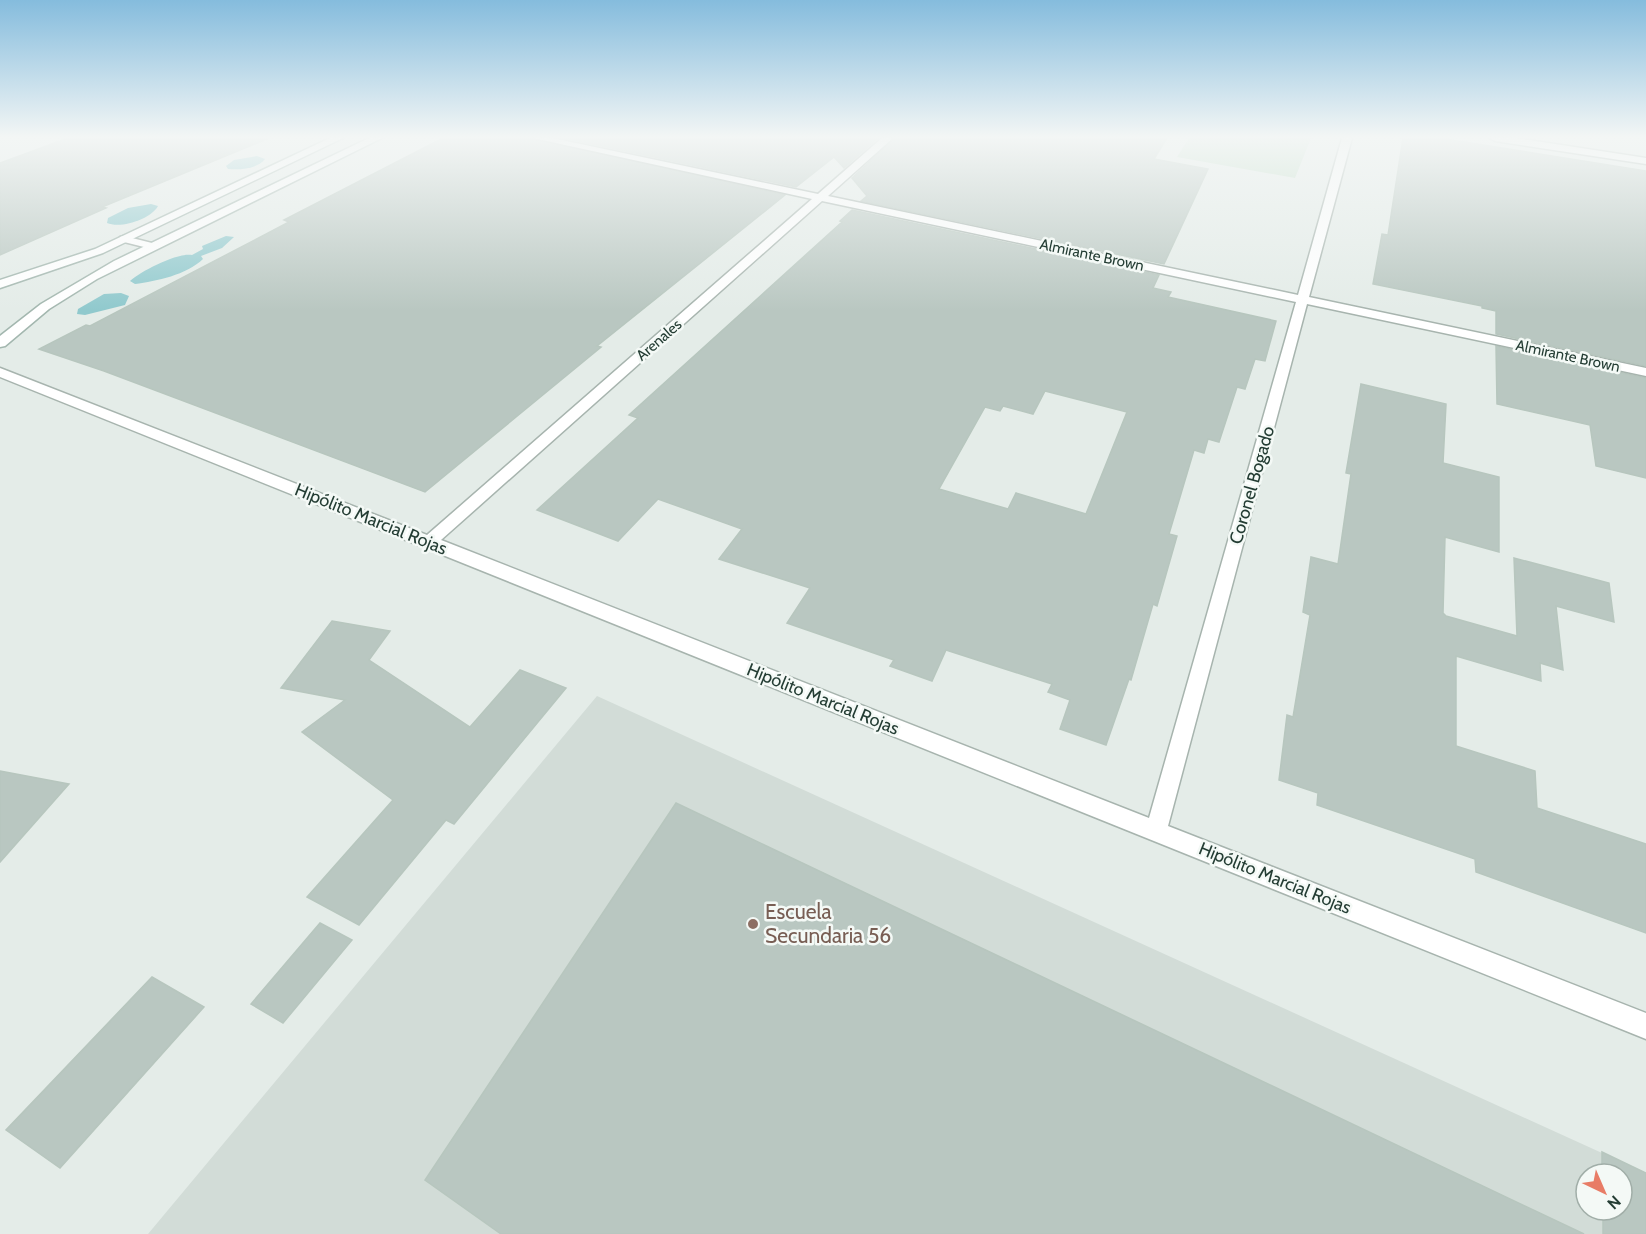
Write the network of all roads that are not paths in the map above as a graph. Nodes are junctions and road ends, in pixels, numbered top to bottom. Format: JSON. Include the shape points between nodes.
{"nodes":[{"id":1,"x":216,"y":196,"type":"edge"},
{"id":2,"x":257,"y":196,"type":"edge"},
{"id":3,"x":809,"y":196,"type":"edge"},
{"id":4,"x":823,"y":196,"type":"edge"},
{"id":5,"x":1332,"y":196,"type":"edge"},
{"id":6,"x":820,"y":198,"type":"junction"},
{"id":7,"x":124,"y":239,"type":"junction"},
{"id":8,"x":152,"y":246,"type":"junction"},
{"id":9,"x":0,"y":284,"type":"edge"},
{"id":10,"x":1304,"y":300,"type":"junction"},
{"id":11,"x":0,"y":343,"type":"edge"},
{"id":12,"x":0,"y":372,"type":"edge"},
{"id":13,"x":1646,"y":372,"type":"edge"},
{"id":14,"x":429,"y":542,"type":"junction"},
{"id":15,"x":1156,"y":831,"type":"junction"},
{"id":16,"x":1646,"y":1026,"type":"edge"}],
"edges":[{"from":1,"to":7,"type":"street"},
{"from":2,"to":8,"type":"street"},
{"from":3,"to":6,"type":"street","name":"Almirante Brown"},
{"from":4,"to":6,"type":"street","name":"Arenales"},
{"from":5,"to":10,"type":"street","name":"Coronel Bogado"},
{"from":6,"to":10,"type":"street","name":"Almirante Brown"},
{"from":6,"to":14,"type":"street","name":"Arenales"},
{"from":7,"to":8,"type":"street"},
{"from":7,"to":9,"type":"street"},
{"from":8,"to":11,"type":"street","via":[[60,294]]},
{"from":10,"to":13,"type":"street","name":"Almirante Brown"},
{"from":10,"to":15,"type":"street","name":"Coronel Bogado"},
{"from":12,"to":14,"type":"street","name":"Hipólito Marcial Rojas"},
{"from":14,"to":15,"type":"street","name":"Hipólito Marcial Rojas"},
{"from":15,"to":16,"type":"street","name":"Hipólito Marcial Rojas"}]}
